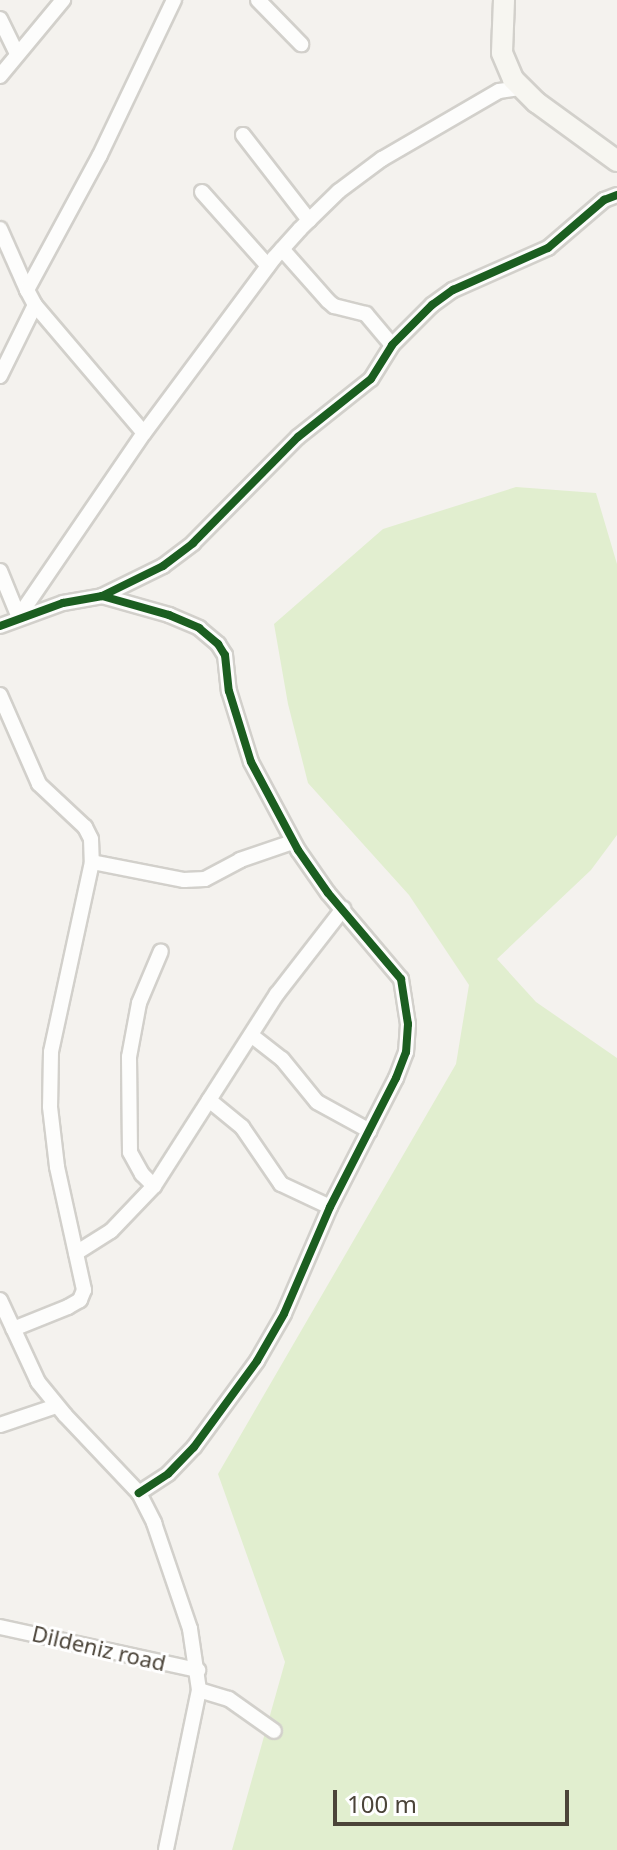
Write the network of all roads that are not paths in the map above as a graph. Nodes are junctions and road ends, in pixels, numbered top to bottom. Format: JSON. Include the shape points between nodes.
{"nodes":[{"id":1,"x":63,"y":0,"type":"edge"},
{"id":2,"x":174,"y":0,"type":"edge"},
{"id":3,"x":258,"y":0,"type":"edge"},
{"id":4,"x":504,"y":0,"type":"edge"},
{"id":5,"x":0,"y":19,"type":"edge"},
{"id":6,"x":301,"y":44,"type":"dead end"},
{"id":7,"x":17,"y":54,"type":"junction"},
{"id":8,"x":0,"y":76,"type":"edge"},
{"id":9,"x":521,"y":88,"type":"junction"},
{"id":10,"x":243,"y":135,"type":"dead end"},
{"id":11,"x":617,"y":161,"type":"edge"},
{"id":12,"x":202,"y":192,"type":"dead end"},
{"id":13,"x":617,"y":195,"type":"edge"},
{"id":14,"x":309,"y":220,"type":"junction"},
{"id":15,"x":0,"y":229,"type":"edge"},
{"id":16,"x":282,"y":249,"type":"junction"},
{"id":17,"x":268,"y":266,"type":"junction"},
{"id":18,"x":27,"y":290,"type":"junction"},
{"id":19,"x":35,"y":305,"type":"junction"},
{"id":20,"x":392,"y":345,"type":"junction"},
{"id":21,"x":0,"y":376,"type":"edge"},
{"id":22,"x":144,"y":433,"type":"junction"},
{"id":23,"x":0,"y":571,"type":"edge"},
{"id":24,"x":102,"y":596,"type":"junction"},
{"id":25,"x":17,"y":617,"type":"junction"},
{"id":26,"x":0,"y":626,"type":"edge"},
{"id":27,"x":0,"y":695,"type":"edge"},
{"id":28,"x":293,"y":842,"type":"junction"},
{"id":29,"x":92,"y":862,"type":"junction"},
{"id":30,"x":343,"y":909,"type":"junction"},
{"id":31,"x":161,"y":951,"type":"dead end"},
{"id":32,"x":251,"y":1035,"type":"junction"},
{"id":33,"x":209,"y":1100,"type":"junction"},
{"id":34,"x":370,"y":1131,"type":"junction"},
{"id":35,"x":154,"y":1186,"type":"junction"},
{"id":36,"x":330,"y":1207,"type":"junction"},
{"id":37,"x":76,"y":1253,"type":"junction"},
{"id":38,"x":0,"y":1300,"type":"edge"},
{"id":39,"x":13,"y":1329,"type":"junction"},
{"id":40,"x":56,"y":1406,"type":"junction"},
{"id":41,"x":0,"y":1425,"type":"edge"},
{"id":42,"x":139,"y":1493,"type":"junction"},
{"id":43,"x":0,"y":1627,"type":"edge"},
{"id":44,"x":198,"y":1670,"type":"junction"},
{"id":45,"x":199,"y":1690,"type":"junction"},
{"id":46,"x":274,"y":1731,"type":"dead end"},
{"id":47,"x":166,"y":1850,"type":"edge"}],
"edges":[{"from":1,"to":7,"type":"street"},
{"from":2,"to":18,"type":"street","via":[[100,155]]},
{"from":3,"to":6,"type":"street"},
{"from":4,"to":9,"type":"street","via":[[502,53]]},
{"from":5,"to":7,"type":"street"},
{"from":7,"to":8,"type":"street"},
{"from":9,"to":11,"type":"street"},
{"from":9,"to":14,"type":"street","via":[[499,91],[382,159]]},
{"from":10,"to":14,"type":"street"},
{"from":12,"to":17,"type":"street"},
{"from":13,"to":20,"type":"street","via":[[548,248],[453,290]]},
{"from":14,"to":16,"type":"street"},
{"from":15,"to":18,"type":"street"},
{"from":16,"to":17,"type":"street"},
{"from":16,"to":20,"type":"street","via":[[328,301],[366,314]]},
{"from":17,"to":22,"type":"street"},
{"from":18,"to":19,"type":"street"},
{"from":19,"to":21,"type":"street"},
{"from":19,"to":22,"type":"street"},
{"from":20,"to":24,"type":"street","via":[[371,379],[298,437],[193,543],[163,566]]},
{"from":22,"to":25,"type":"street"},
{"from":23,"to":25,"type":"street"},
{"from":24,"to":25,"type":"street"},
{"from":24,"to":28,"type":"street","via":[[169,615],[199,628],[218,644],[251,762]]},
{"from":25,"to":26,"type":"street"},
{"from":27,"to":29,"type":"street","via":[[39,784],[85,827]]},
{"from":28,"to":29,"type":"street","via":[[205,879],[184,880]]},
{"from":28,"to":30,"type":"street"},
{"from":29,"to":37,"type":"street","via":[[51,1052],[57,1167]]},
{"from":30,"to":32,"type":"street"},
{"from":30,"to":34,"type":"street","via":[[401,979],[407,1000],[406,1052]]},
{"from":31,"to":35,"type":"street","via":[[139,1003],[129,1057],[130,1152]]},
{"from":32,"to":33,"type":"street"},
{"from":32,"to":34,"type":"street","via":[[282,1059],[317,1102]]},
{"from":33,"to":35,"type":"street"},
{"from":33,"to":36,"type":"street","via":[[242,1127],[281,1184]]},
{"from":34,"to":36,"type":"street"},
{"from":35,"to":37,"type":"street","via":[[111,1231]]},
{"from":36,"to":42,"type":"street","via":[[284,1314],[257,1361],[189,1454]]},
{"from":37,"to":39,"type":"street","via":[[84,1290],[80,1300]]},
{"from":38,"to":39,"type":"street"},
{"from":39,"to":40,"type":"street","via":[[38,1382]]},
{"from":40,"to":41,"type":"street"},
{"from":40,"to":42,"type":"street"},
{"from":42,"to":44,"type":"street","via":[[190,1629]]},
{"from":43,"to":44,"type":"street","name":"Dildeniz road"},
{"from":44,"to":45,"type":"street"},
{"from":45,"to":46,"type":"street","via":[[229,1699]]},
{"from":45,"to":47,"type":"street"}]}
